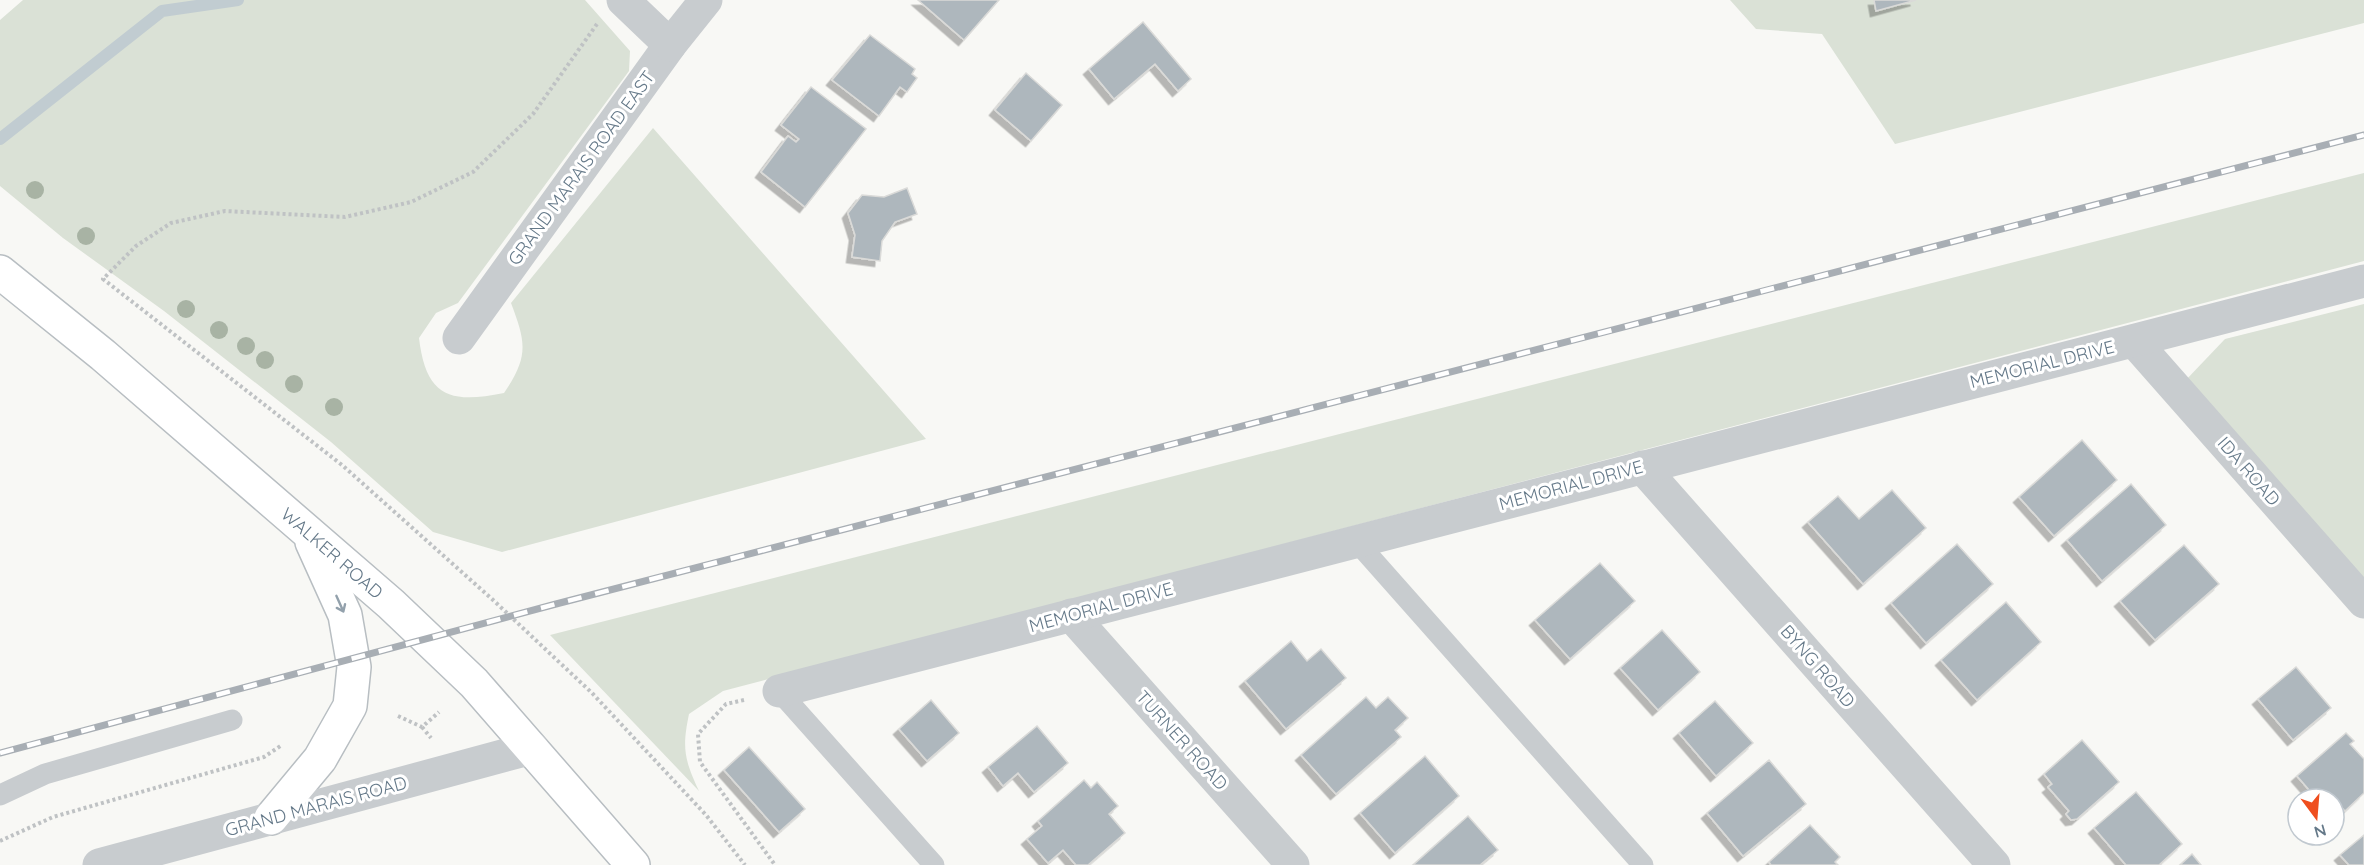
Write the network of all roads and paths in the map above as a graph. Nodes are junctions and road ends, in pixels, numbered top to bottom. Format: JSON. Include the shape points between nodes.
{"nodes":[{"id":1,"x":706,"y":0,"type":"edge"},
{"id":2,"x":612,"y":9,"type":"edge"},
{"id":3,"x":670,"y":45,"type":"junction"},
{"id":4,"x":0,"y":272,"type":"edge"},
{"id":5,"x":2364,"y":281,"type":"edge"},
{"id":6,"x":459,"y":338,"type":"dead end"},
{"id":7,"x":2134,"y":341,"type":"junction"},
{"id":8,"x":1642,"y":467,"type":"junction"},
{"id":9,"x":308,"y":532,"type":"junction"},
{"id":10,"x":1356,"y":541,"type":"junction"},
{"id":11,"x":2364,"y":602,"type":"edge"},
{"id":12,"x":1071,"y":615,"type":"junction"},
{"id":13,"x":779,"y":690,"type":"junction"},
{"id":14,"x":439,"y":712,"type":"dead end"},
{"id":15,"x":398,"y":716,"type":"dead end"},
{"id":16,"x":232,"y":720,"type":"dead end"},
{"id":17,"x":532,"y":748,"type":"junction"},
{"id":18,"x":264,"y":758,"type":"dead end"},
{"id":19,"x":0,"y":795,"type":"edge"},
{"id":20,"x":271,"y":818,"type":"junction"},
{"id":21,"x":0,"y":841,"type":"edge"},
{"id":22,"x":99,"y":865,"type":"edge"},
{"id":23,"x":633,"y":865,"type":"edge"},
{"id":24,"x":746,"y":865,"type":"edge"},
{"id":25,"x":775,"y":865,"type":"edge"},
{"id":26,"x":934,"y":865,"type":"edge"},
{"id":27,"x":1293,"y":865,"type":"edge"},
{"id":28,"x":1644,"y":865,"type":"edge"},
{"id":29,"x":1995,"y":865,"type":"edge"}],
"edges":[{"from":1,"to":3,"type":"street","name":"GRAND MARAIS ROAD EAST"},
{"from":2,"to":3,"type":"street"},
{"from":2,"to":24,"type":"path","via":[[533,114],[473,172],[411,202],[345,216],[225,211],[171,223],[136,246],[103,279],[342,465],[492,599],[600,701],[706,815]]},
{"from":3,"to":6,"type":"street","name":"GRAND MARAIS ROAD EAST"},
{"from":4,"to":9,"type":"main road","name":"WALKER ROAD","via":[[103,355]]},
{"from":5,"to":7,"type":"street","name":"MEMORIAL DRIVE"},
{"from":7,"to":8,"type":"street","name":"MEMORIAL DRIVE"},
{"from":7,"to":11,"type":"street","name":"IDA ROAD"},
{"from":8,"to":10,"type":"street","name":"MEMORIAL DRIVE"},
{"from":8,"to":29,"type":"street","name":"BYNG ROAD"},
{"from":9,"to":17,"type":"main road","name":"WALKER ROAD","via":[[474,683]]},
{"from":9,"to":20,"type":"main road","one_way":true,"via":[[345,615],[354,667],[350,706],[320,759]]},
{"from":10,"to":12,"type":"street","name":"MEMORIAL DRIVE"},
{"from":10,"to":28,"type":"lane"},
{"from":12,"to":13,"type":"street","name":"MEMORIAL DRIVE"},
{"from":12,"to":27,"type":"street","name":"TURNER ROAD"},
{"from":13,"to":25,"type":"path","via":[[726,704],[698,734],[700,762]]},
{"from":13,"to":26,"type":"lane"},
{"from":14,"to":15,"type":"path","via":[[422,727]]},
{"from":16,"to":19,"type":"lane","via":[[45,774]]},
{"from":17,"to":20,"type":"street","name":"GRAND MARAIS ROAD"},
{"from":17,"to":23,"type":"main road","name":"WALKER ROAD"},
{"from":18,"to":21,"type":"path","via":[[53,817]]},
{"from":20,"to":22,"type":"street","name":"GRAND MARAIS ROAD"}]}
